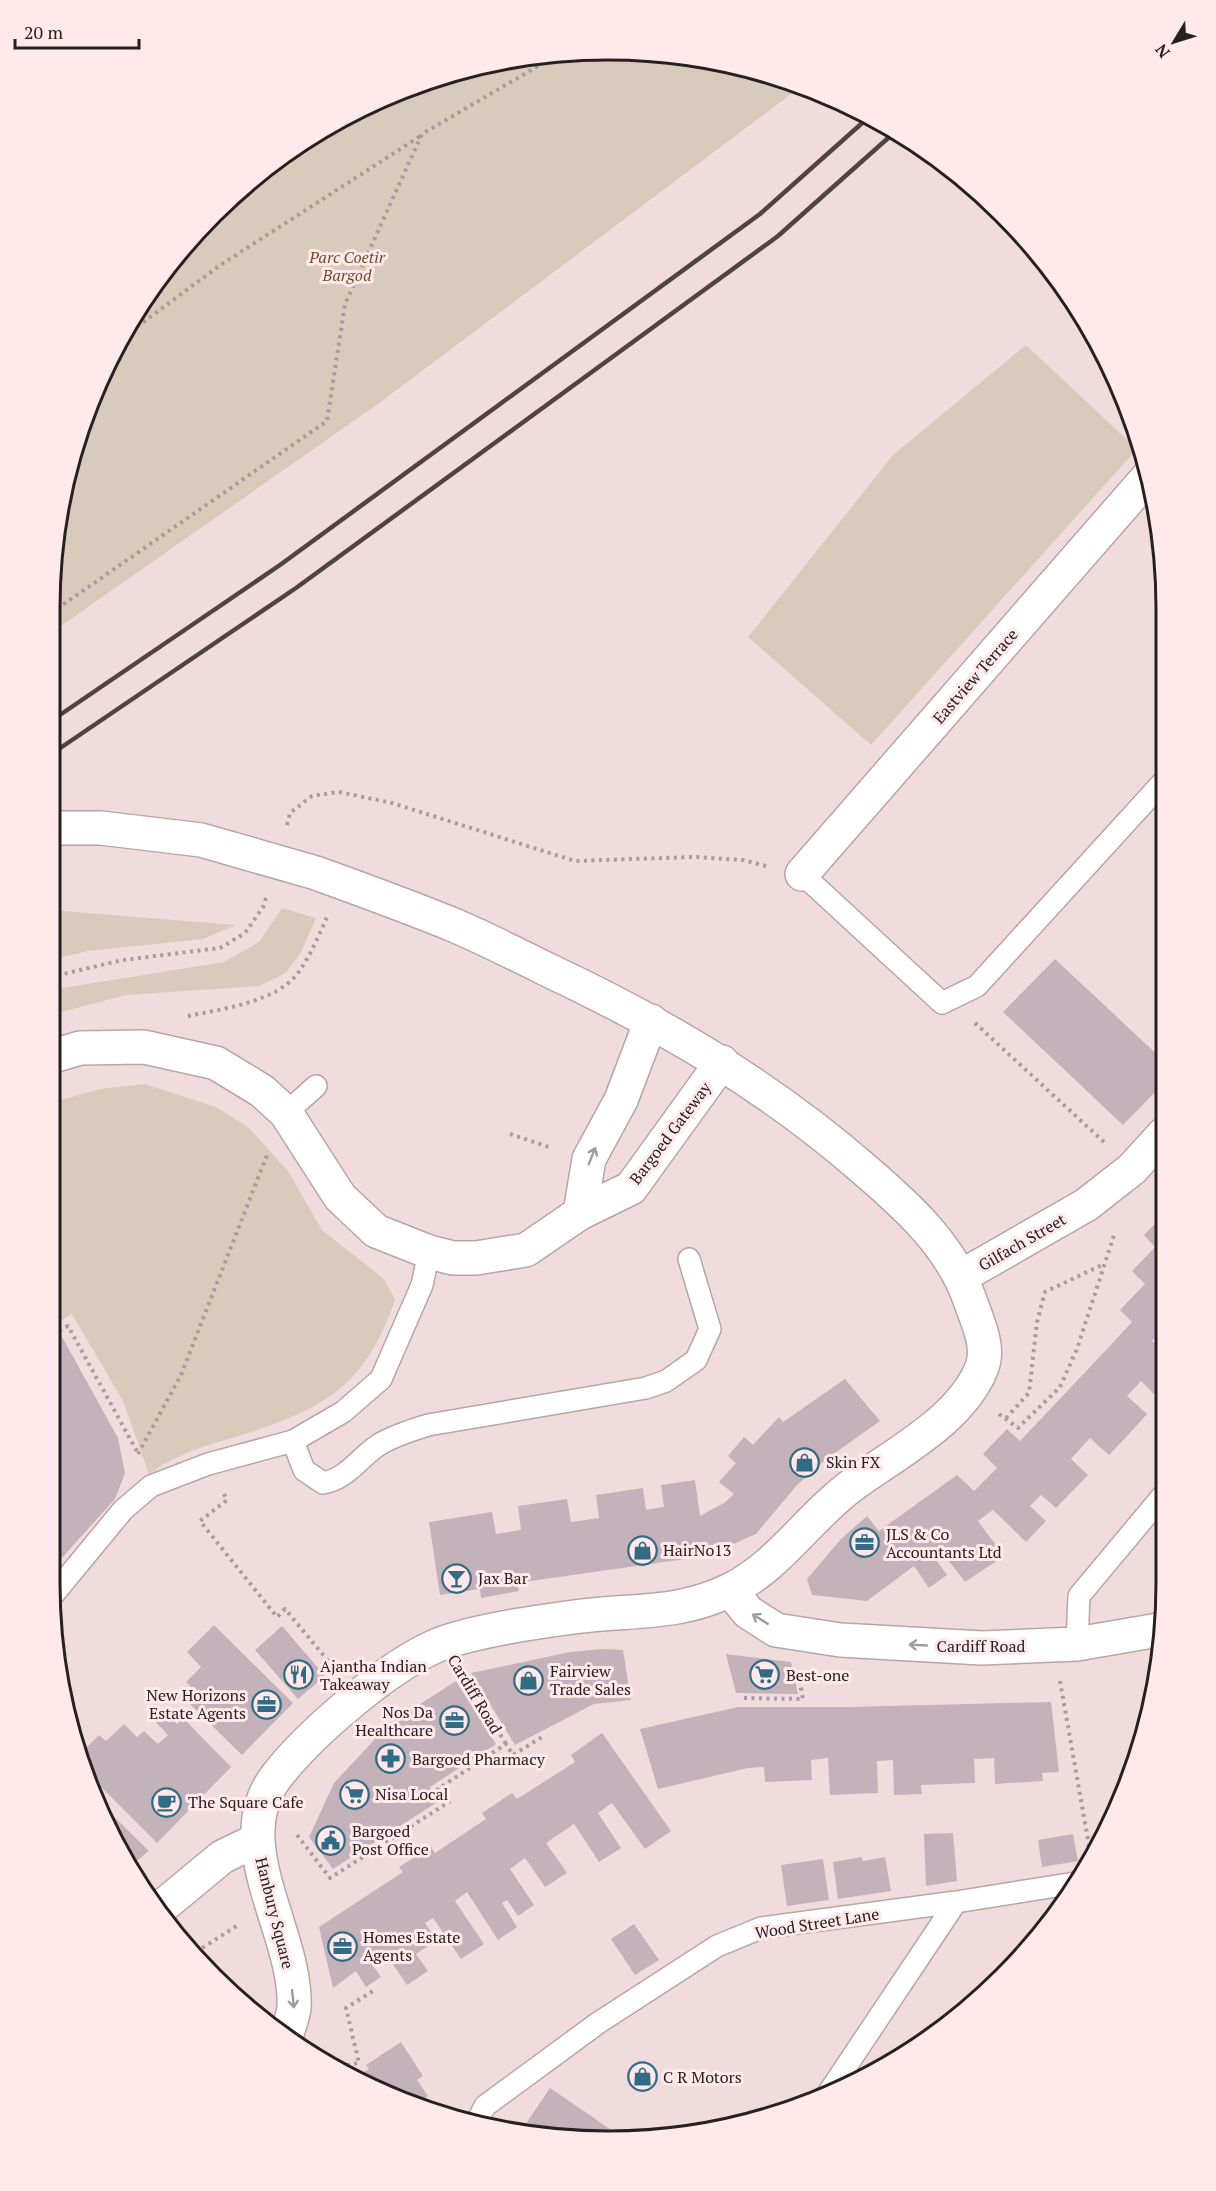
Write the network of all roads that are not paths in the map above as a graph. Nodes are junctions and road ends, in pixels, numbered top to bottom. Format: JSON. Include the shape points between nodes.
{"nodes":[{"id":1,"x":1141,"y":485,"type":"edge"},
{"id":2,"x":1156,"y":789,"type":"edge"},
{"id":3,"x":60,"y":828,"type":"edge"},
{"id":4,"x":802,"y":874,"type":"joint"},
{"id":5,"x":651,"y":1021,"type":"junction"},
{"id":6,"x":60,"y":1054,"type":"edge"},
{"id":7,"x":722,"y":1062,"type":"junction"},
{"id":8,"x":316,"y":1086,"type":"dead end"},
{"id":9,"x":286,"y":1113,"type":"junction"},
{"id":10,"x":1156,"y":1143,"type":"edge"},
{"id":11,"x":580,"y":1213,"type":"junction"},
{"id":12,"x":429,"y":1252,"type":"junction"},
{"id":13,"x":689,"y":1259,"type":"dead end"},
{"id":14,"x":962,"y":1276,"type":"junction"},
{"id":15,"x":292,"y":1441,"type":"junction"},
{"id":16,"x":1156,"y":1503,"type":"edge"},
{"id":17,"x":60,"y":1586,"type":"edge"},
{"id":18,"x":730,"y":1590,"type":"junction"},
{"id":19,"x":1154,"y":1631,"type":"edge"},
{"id":20,"x":1065,"y":1645,"type":"junction"},
{"id":21,"x":257,"y":1840,"type":"junction"},
{"id":22,"x":1066,"y":1885,"type":"edge"},
{"id":23,"x":957,"y":1902,"type":"junction"},
{"id":24,"x":164,"y":1905,"type":"edge"},
{"id":25,"x":288,"y":2028,"type":"edge"},
{"id":26,"x":838,"y":2080,"type":"edge"},
{"id":27,"x":480,"y":2115,"type":"edge"}],
"edges":[{"from":1,"to":4,"type":"street","name":"Eastview Terrace"},
{"from":2,"to":4,"type":"lane","via":[[977,986],[942,1003]]},
{"from":3,"to":5,"type":"street","bridge":true,"via":[[101,828],[201,840],[316,873],[458,927]]},
{"from":5,"to":7,"type":"street"},
{"from":11,"to":5,"type":"street","one_way":true,"via":[[589,1159],[621,1100]]},
{"from":6,"to":9,"type":"street","name":"Bargoed Gateway","via":[[81,1048],[144,1047],[216,1063],[262,1091]]},
{"from":7,"to":11,"type":"street","name":"Bargoed Gateway","via":[[631,1188]]},
{"from":7,"to":14,"type":"street","via":[[815,1126],[916,1214]]},
{"from":8,"to":9,"type":"lane"},
{"from":9,"to":12,"type":"street","name":"Bargoed Gateway","via":[[340,1197],[376,1231]]},
{"from":10,"to":14,"type":"street","name":"Gilfach Street","via":[[1132,1169],[1086,1205]]},
{"from":11,"to":12,"type":"street","name":"Bargoed Gateway","via":[[526,1250],[476,1258]]},
{"from":12,"to":15,"type":"lane","via":[[422,1285],[381,1379],[343,1412]]},
{"from":13,"to":15,"type":"lane","via":[[711,1329],[696,1360],[666,1381],[646,1388],[428,1425],[378,1445],[346,1474],[323,1483],[304,1470]]},
{"from":14,"to":18,"type":"street","name":"Gilfach Street","via":[[983,1338],[985,1362],[970,1391],[933,1428],[846,1490],[756,1575]]},
{"from":15,"to":17,"type":"lane","via":[[208,1464],[151,1486],[123,1510]]},
{"from":16,"to":20,"type":"lane","via":[[1079,1596]]},
{"from":20,"to":18,"type":"street","name":"Cardiff Road","one_way":true,"via":[[982,1648],[840,1640],[776,1630],[748,1612]]},
{"from":18,"to":21,"type":"street","name":"Gilfach Street","via":[[684,1608],[575,1617],[444,1643],[407,1661],[349,1705],[304,1745],[272,1781],[260,1812]]},
{"from":19,"to":20,"type":"street","name":"Cardiff Road"},
{"from":21,"to":24,"type":"street","name":"Hanbury Square","via":[[222,1857]]},
{"from":21,"to":25,"type":"street","name":"Hanbury Square","one_way":true,"via":[[289,1960],[294,2010]]},
{"from":22,"to":23,"type":"lane","name":"Wood Street Lane"},
{"from":23,"to":26,"type":"lane"},
{"from":23,"to":27,"type":"lane","name":"Wood Street Lane","via":[[761,1928],[717,1946],[598,2023],[484,2106]]}]}
